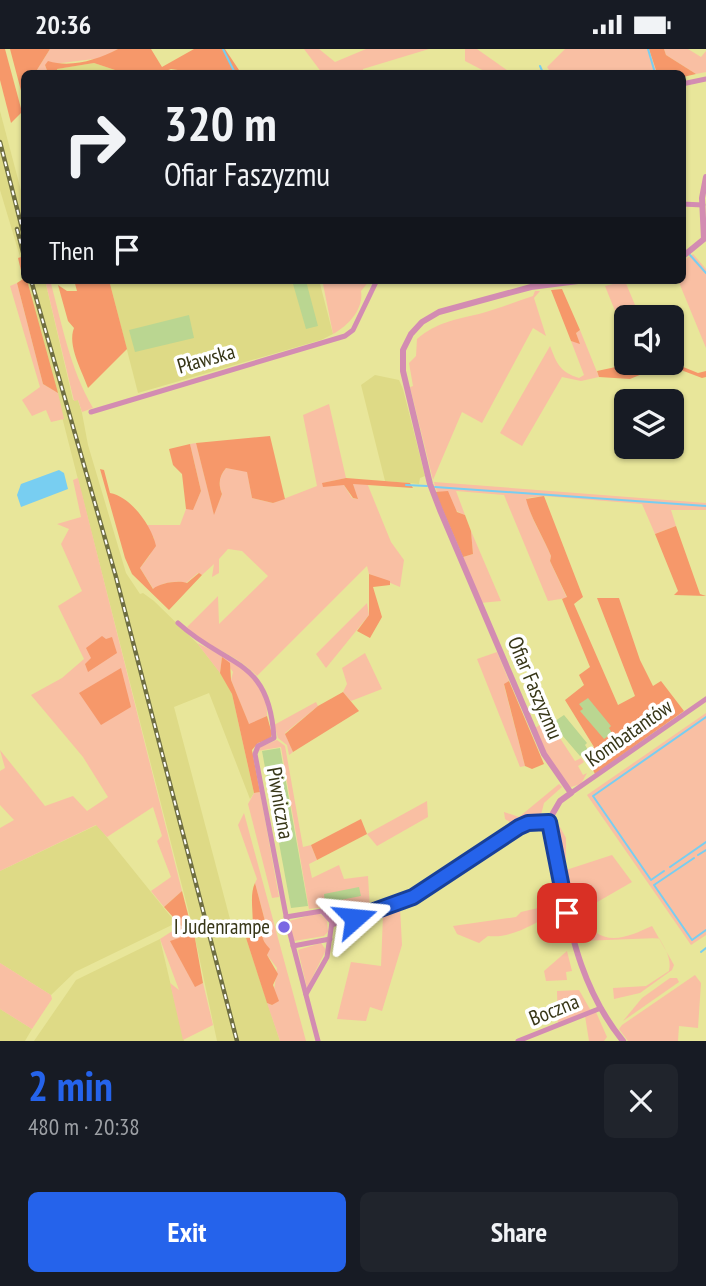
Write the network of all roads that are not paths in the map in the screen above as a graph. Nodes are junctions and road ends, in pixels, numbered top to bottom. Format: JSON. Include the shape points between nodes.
{"nodes":[{"id":1,"x":706,"y":79,"type":"edge"},
{"id":2,"x":686,"y":83,"type":"edge"},
{"id":3,"x":706,"y":177,"type":"edge"},
{"id":4,"x":686,"y":204,"type":"edge"},
{"id":5,"x":703,"y":205,"type":"junction"},
{"id":6,"x":705,"y":214,"type":"edge"},
{"id":7,"x":705,"y":239,"type":"edge"},
{"id":8,"x":686,"y":254,"type":"edge"},
{"id":9,"x":375,"y":284,"type":"edge"},
{"id":10,"x":558,"y":284,"type":"edge"},
{"id":11,"x":91,"y":412,"type":"dead end"},
{"id":12,"x":178,"y":623,"type":"dead end"},
{"id":13,"x":706,"y":699,"type":"edge"},
{"id":14,"x":571,"y":793,"type":"junction"},
{"id":15,"x":549,"y":822,"type":"junction"},
{"id":16,"x":286,"y":917,"type":"junction"},
{"id":17,"x":332,"y":925,"type":"junction"},
{"id":18,"x":330,"y":939,"type":"junction"},
{"id":19,"x":293,"y":946,"type":"junction"},
{"id":20,"x":306,"y":994,"type":"junction"},
{"id":21,"x":600,"y":1009,"type":"junction"},
{"id":22,"x":617,"y":1034,"type":"junction"},
{"id":23,"x":609,"y":1040,"type":"edge"},
{"id":24,"x":318,"y":1041,"type":"edge"},
{"id":25,"x":518,"y":1041,"type":"edge"},
{"id":26,"x":623,"y":1041,"type":"edge"}],
"edges":[{"from":1,"to":2,"type":"street"},
{"from":3,"to":5,"type":"street"},
{"from":4,"to":5,"type":"street"},
{"from":5,"to":6,"type":"street"},
{"from":6,"to":7,"type":"street"},
{"from":7,"to":8,"type":"street"},
{"from":9,"to":11,"type":"street","name":"Pławska","via":[[353,330],[332,342]]},
{"from":10,"to":14,"type":"street","name":"Ofiar Faszyzmu","via":[[439,312],[411,334],[403,371],[430,484],[544,754]]},
{"from":12,"to":16,"type":"street","name":"Piwniczna","via":[[198,641],[243,665],[268,695],[274,737],[255,751]]},
{"from":13,"to":14,"type":"street","name":"Kombatantów"},
{"from":14,"to":15,"type":"street","via":[[560,801]]},
{"from":15,"to":17,"type":"street","via":[[519,827],[407,901]]},
{"from":15,"to":21,"type":"street","via":[[578,960]]},
{"from":16,"to":17,"type":"street","via":[[322,911]]},
{"from":16,"to":19,"type":"street","name":"Piwniczna"},
{"from":17,"to":18,"type":"street"},
{"from":18,"to":19,"type":"street"},
{"from":18,"to":20,"type":"street","via":[[326,961]]},
{"from":19,"to":20,"type":"street","name":"Piwniczna"},
{"from":20,"to":24,"type":"street","name":"Piwniczna"},
{"from":21,"to":22,"type":"street"},
{"from":21,"to":25,"type":"street","name":"Boczna"},
{"from":22,"to":23,"type":"street"},
{"from":22,"to":26,"type":"street"}]}
